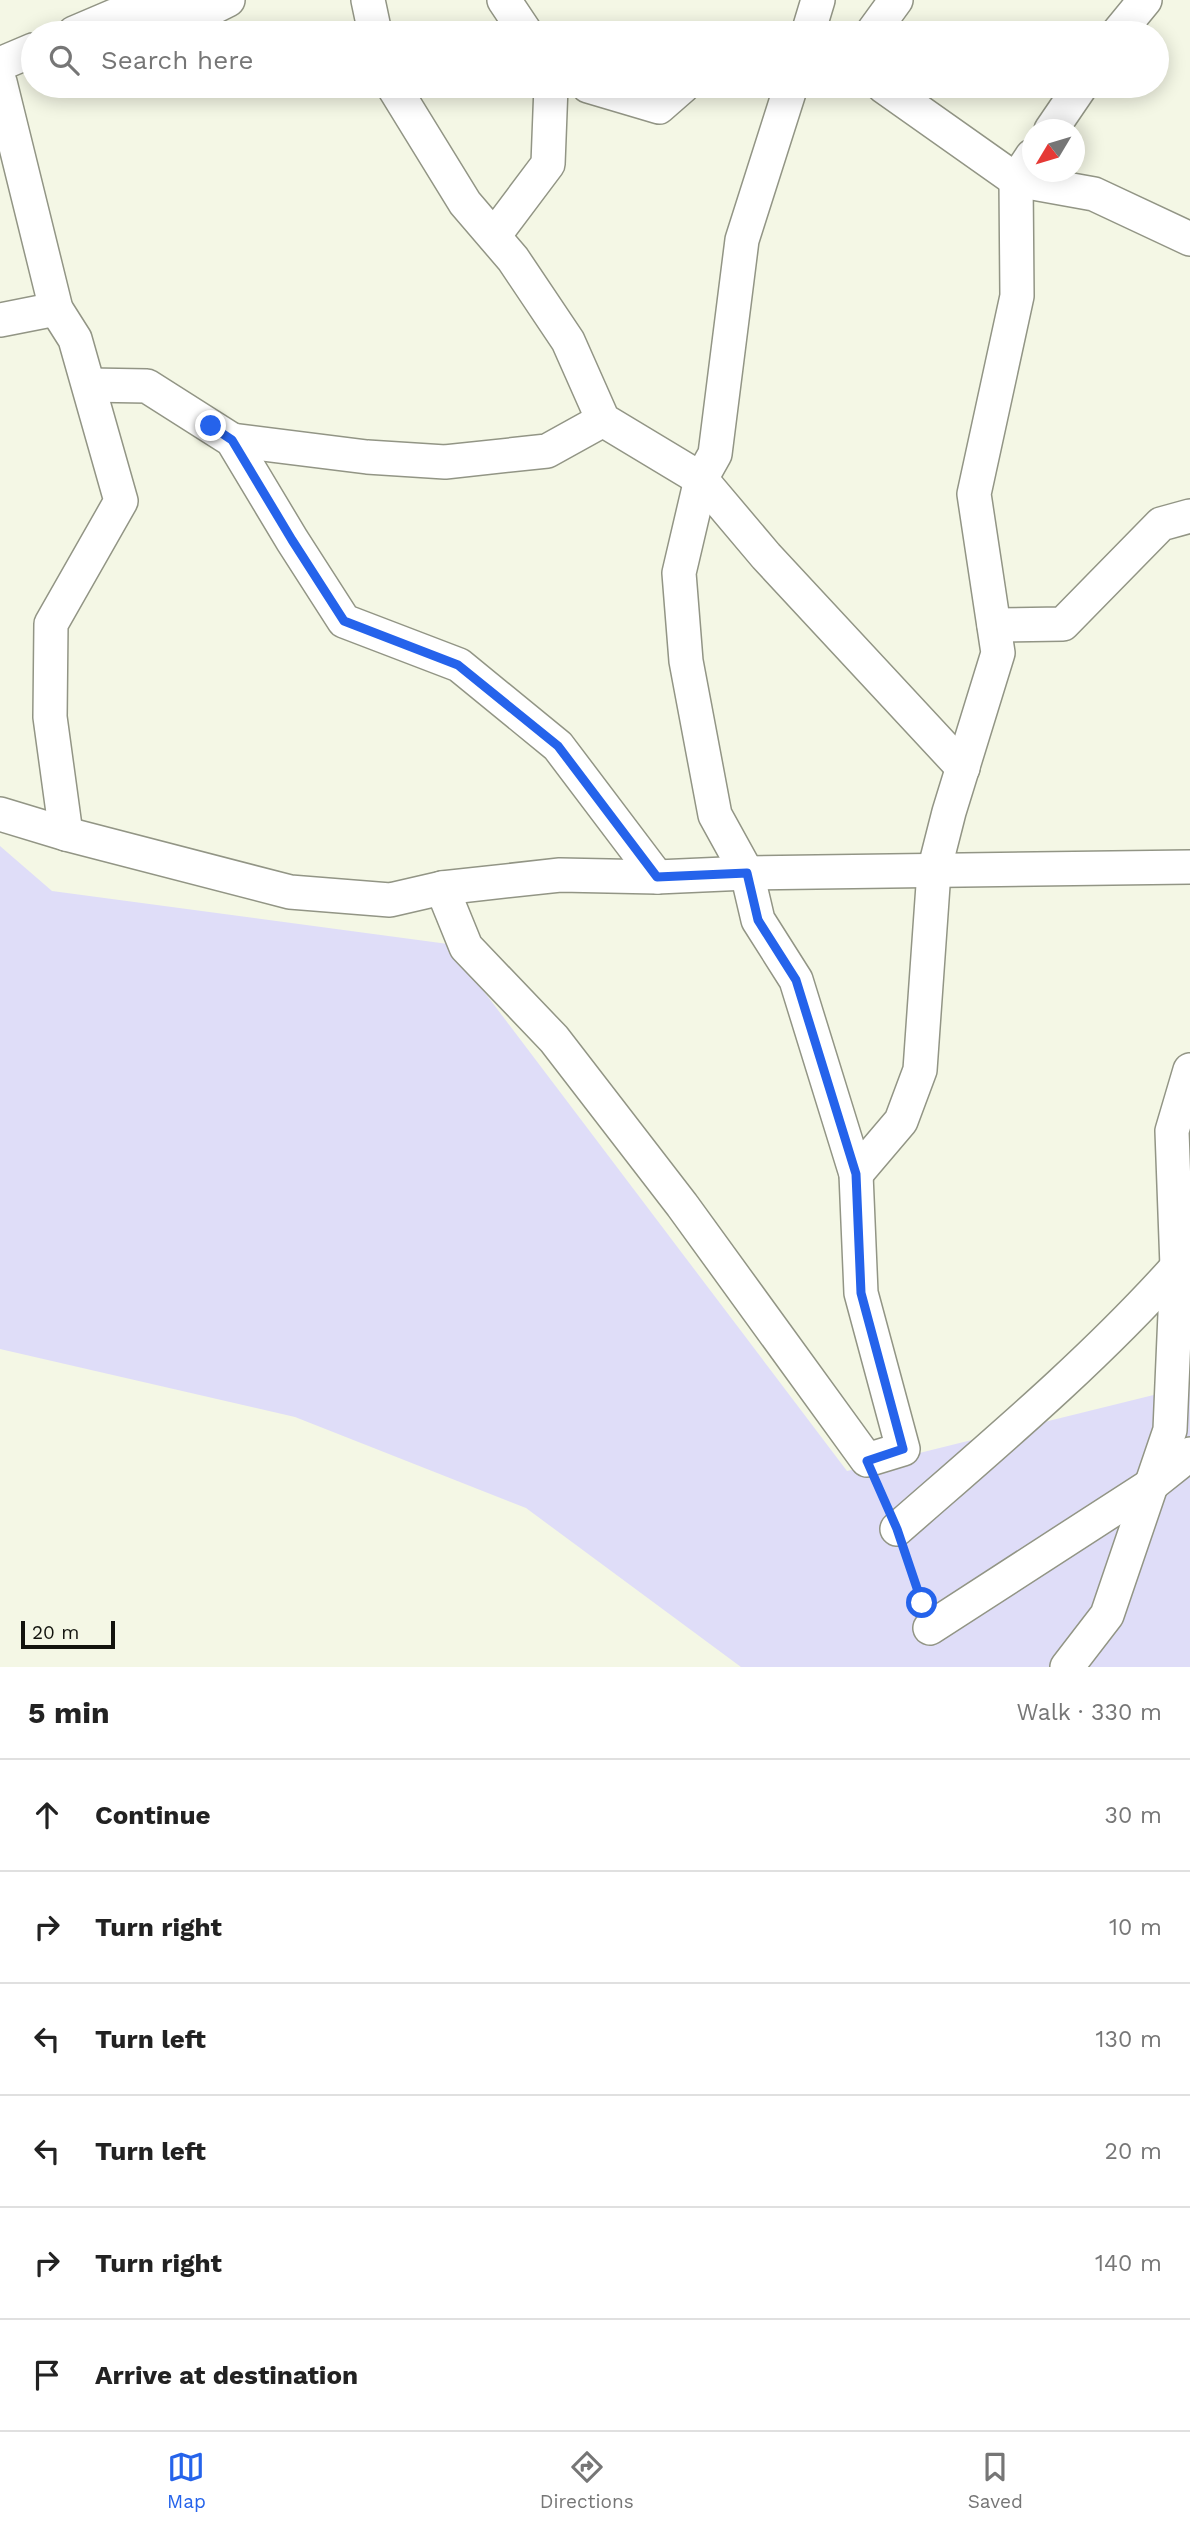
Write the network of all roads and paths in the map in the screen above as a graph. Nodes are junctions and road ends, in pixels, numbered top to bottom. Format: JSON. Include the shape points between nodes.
{"nodes":[{"id":1,"x":228,"y":0,"type":"edge"},
{"id":2,"x":368,"y":0,"type":"edge"},
{"id":3,"x":504,"y":0,"type":"edge"},
{"id":4,"x":896,"y":0,"type":"edge"},
{"id":5,"x":1146,"y":0,"type":"edge"},
{"id":6,"x":102,"y":21,"type":"edge"},
{"id":7,"x":372,"y":21,"type":"edge"},
{"id":8,"x":518,"y":21,"type":"edge"},
{"id":9,"x":881,"y":21,"type":"edge"},
{"id":10,"x":1128,"y":21,"type":"edge"},
{"id":11,"x":21,"y":55,"type":"edge"},
{"id":12,"x":0,"y":64,"type":"edge"},
{"id":13,"x":0,"y":82,"type":"edge"},
{"id":14,"x":400,"y":98,"type":"edge"},
{"id":15,"x":551,"y":98,"type":"edge"},
{"id":16,"x":629,"y":98,"type":"edge"},
{"id":17,"x":669,"y":98,"type":"edge"},
{"id":18,"x":787,"y":98,"type":"edge"},
{"id":19,"x":904,"y":98,"type":"edge"},
{"id":20,"x":1073,"y":98,"type":"edge"},
{"id":21,"x":1058,"y":119,"type":"edge"},
{"id":22,"x":1022,"y":167,"type":"edge"},
{"id":23,"x":1023,"y":182,"type":"edge"},
{"id":24,"x":1062,"y":182,"type":"edge"},
{"id":25,"x":494,"y":236,"type":"junction"},
{"id":26,"x":1190,"y":239,"type":"edge"},
{"id":27,"x":56,"y":310,"type":"junction"},
{"id":28,"x":0,"y":320,"type":"edge"},
{"id":29,"x":89,"y":385,"type":"junction"},
{"id":30,"x":603,"y":420,"type":"junction"},
{"id":31,"x":232,"y":440,"type":"junction"},
{"id":32,"x":701,"y":479,"type":"junction"},
{"id":33,"x":1190,"y":516,"type":"edge"},
{"id":34,"x":994,"y":625,"type":"junction"},
{"id":35,"x":963,"y":768,"type":"junction"},
{"id":36,"x":0,"y":814,"type":"edge"},
{"id":37,"x":66,"y":834,"type":"junction"},
{"id":38,"x":1190,"y":867,"type":"edge"},
{"id":39,"x":934,"y":871,"type":"junction"},
{"id":40,"x":747,"y":873,"type":"junction"},
{"id":41,"x":657,"y":877,"type":"junction"},
{"id":42,"x":442,"y":888,"type":"junction"},
{"id":43,"x":1190,"y":1070,"type":"edge"},
{"id":44,"x":856,"y":1174,"type":"junction"},
{"id":45,"x":1177,"y":1267,"type":"junction"},
{"id":46,"x":1190,"y":1454,"type":"edge"},
{"id":47,"x":1151,"y":1485,"type":"junction"},
{"id":48,"x":897,"y":1529,"type":"joint"},
{"id":49,"x":930,"y":1628,"type":"joint"},
{"id":50,"x":1067,"y":1667,"type":"edge"}],
"edges":[{"from":1,"to":6,"type":"street","via":[[214,7]]},
{"from":2,"to":7,"type":"street"},
{"from":3,"to":8,"type":"street"},
{"from":4,"to":9,"type":"street"},
{"from":5,"to":10,"type":"street"},
{"from":11,"to":12,"type":"street"},
{"from":13,"to":27,"type":"street"},
{"from":14,"to":25,"type":"street","via":[[465,202]]},
{"from":15,"to":25,"type":"street","via":[[548,164]]},
{"from":16,"to":17,"type":"street","via":[[659,107]]},
{"from":18,"to":32,"type":"street","via":[[742,240],[715,454]]},
{"from":19,"to":22,"type":"street"},
{"from":20,"to":21,"type":"street"},
{"from":23,"to":34,"type":"street","via":[[1017,296],[974,494]]},
{"from":24,"to":26,"type":"street"},
{"from":25,"to":30,"type":"street","via":[[568,341]]},
{"from":27,"to":28,"type":"street"},
{"from":27,"to":29,"type":"street","via":[[75,339]]},
{"from":29,"to":31,"type":"street","via":[[147,386]]},
{"from":29,"to":37,"type":"street","via":[[121,501],[51,624],[50,717]]},
{"from":30,"to":31,"type":"street","via":[[547,450],[445,461],[368,457]]},
{"from":30,"to":32,"type":"street"},
{"from":31,"to":41,"type":"street","via":[[344,621],[458,665],[558,746]]},
{"from":32,"to":35,"type":"street","via":[[775,566]]},
{"from":32,"to":40,"type":"street","via":[[679,573],[686,661],[715,815]]},
{"from":33,"to":34,"type":"street","via":[[1161,524],[1062,624]]},
{"from":34,"to":35,"type":"street","via":[[998,653]]},
{"from":35,"to":39,"type":"street"},
{"from":36,"to":37,"type":"street"},
{"from":37,"to":42,"type":"street","via":[[290,892],[390,900]]},
{"from":38,"to":39,"type":"street"},
{"from":39,"to":40,"type":"street"},
{"from":39,"to":44,"type":"street","via":[[920,1070],[901,1121]]},
{"from":40,"to":41,"type":"street"},
{"from":40,"to":44,"type":"street","via":[[758,920],[796,980]]},
{"from":41,"to":42,"type":"street","via":[[560,875]]},
{"from":42,"to":44,"type":"street","via":[[466,947],[562,1048],[867,1461],[903,1449],[861,1293]]},
{"from":43,"to":45,"type":"street","via":[[1172,1132]]},
{"from":45,"to":47,"type":"street","via":[[1170,1430]]},
{"from":45,"to":48,"type":"street","via":[[1133,1317]]},
{"from":46,"to":47,"type":"street"},
{"from":47,"to":49,"type":"street"},
{"from":47,"to":50,"type":"street","via":[[1107,1615]]},
{"from":48,"to":49,"type":"path"}]}
